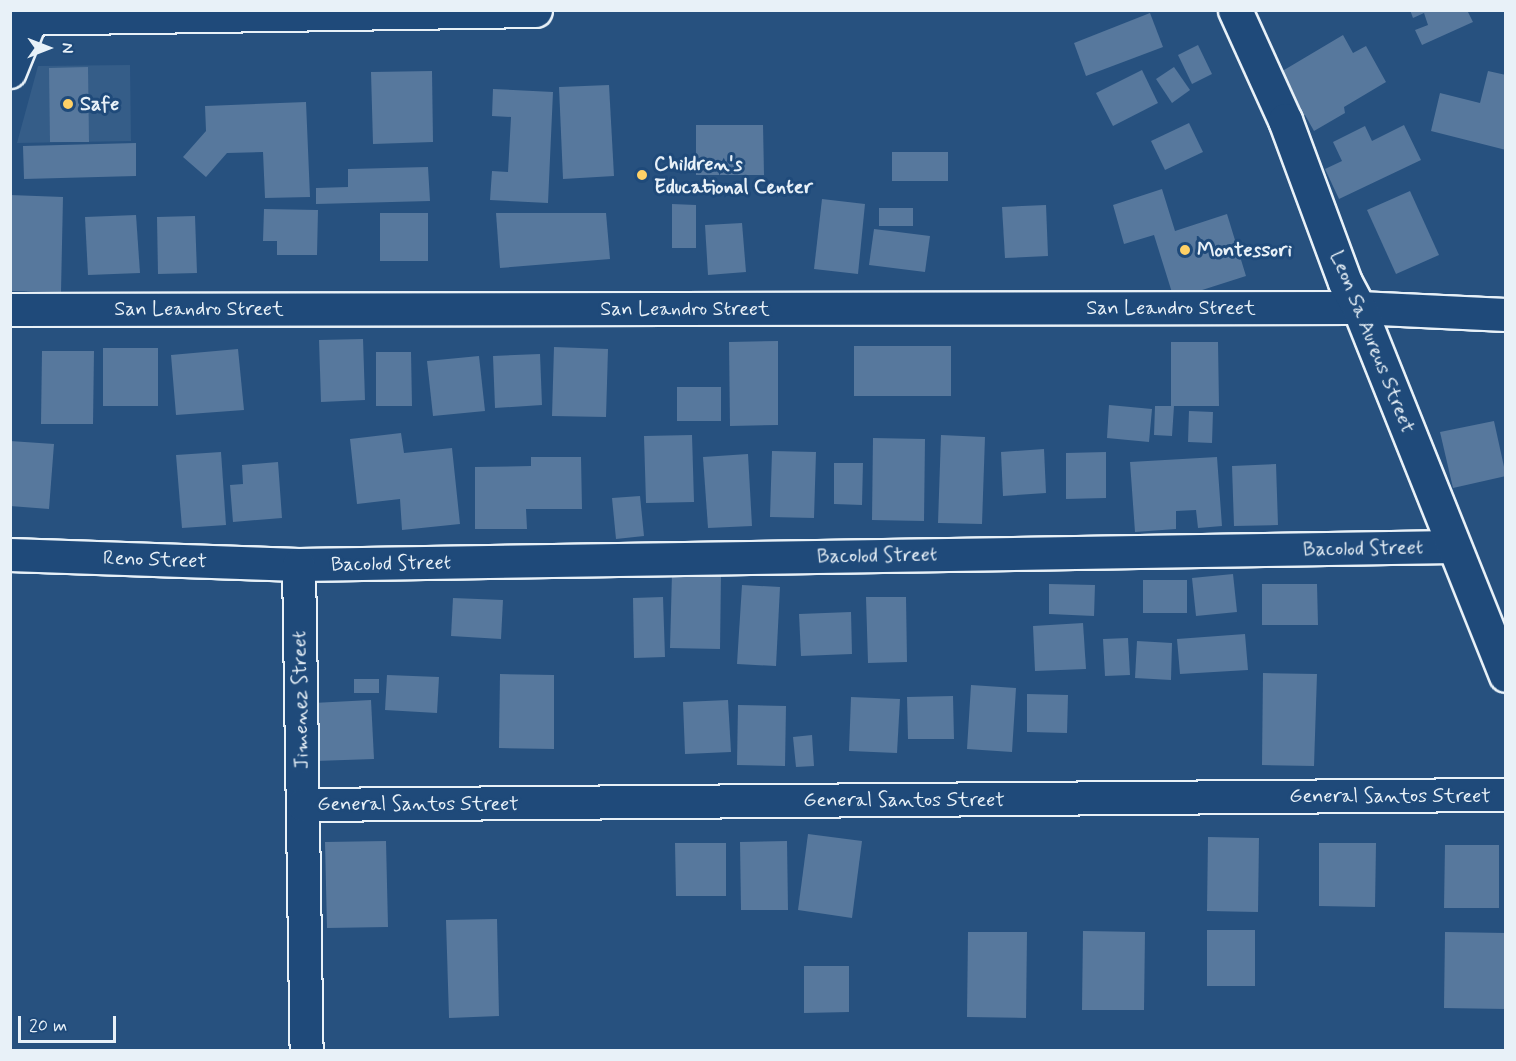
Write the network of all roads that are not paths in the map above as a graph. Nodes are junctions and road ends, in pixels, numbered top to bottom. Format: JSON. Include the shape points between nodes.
{"nodes":[{"id":1,"x":535,"y":10,"type":"edge"},
{"id":2,"x":1235,"y":10,"type":"edge"},
{"id":3,"x":26,"y":16,"type":"edge"},
{"id":4,"x":10,"y":72,"type":"edge"},
{"id":5,"x":1359,"y":308,"type":"junction"},
{"id":6,"x":10,"y":310,"type":"edge"},
{"id":7,"x":1506,"y":315,"type":"edge"},
{"id":8,"x":1454,"y":547,"type":"junction"},
{"id":9,"x":10,"y":555,"type":"edge"},
{"id":10,"x":299,"y":565,"type":"junction"},
{"id":11,"x":1506,"y":675,"type":"edge"},
{"id":12,"x":1506,"y":795,"type":"edge"},
{"id":13,"x":303,"y":805,"type":"junction"},
{"id":14,"x":307,"y":1050,"type":"edge"}],
"edges":[{"from":1,"to":3,"type":"street"},
{"from":2,"to":5,"type":"street","name":"Leon Sa Aureus Street","via":[[1285,120],[1345,282]]},
{"from":3,"to":4,"type":"street"},
{"from":5,"to":6,"type":"street","name":"San Leandro Street"},
{"from":5,"to":7,"type":"street","name":"San Leandro Street"},
{"from":5,"to":8,"type":"street","name":"Leon Sa Aureus Street"},
{"from":8,"to":10,"type":"street","name":"Bacolod Street"},
{"from":8,"to":11,"type":"street","name":"Leon Sa Aureus Street"},
{"from":9,"to":10,"type":"street","name":"Reno Street"},
{"from":10,"to":13,"type":"street","name":"Jimenez Street"},
{"from":12,"to":13,"type":"street","name":"General Santos Street"},
{"from":13,"to":14,"type":"street","name":"Jimenez Street"}]}
